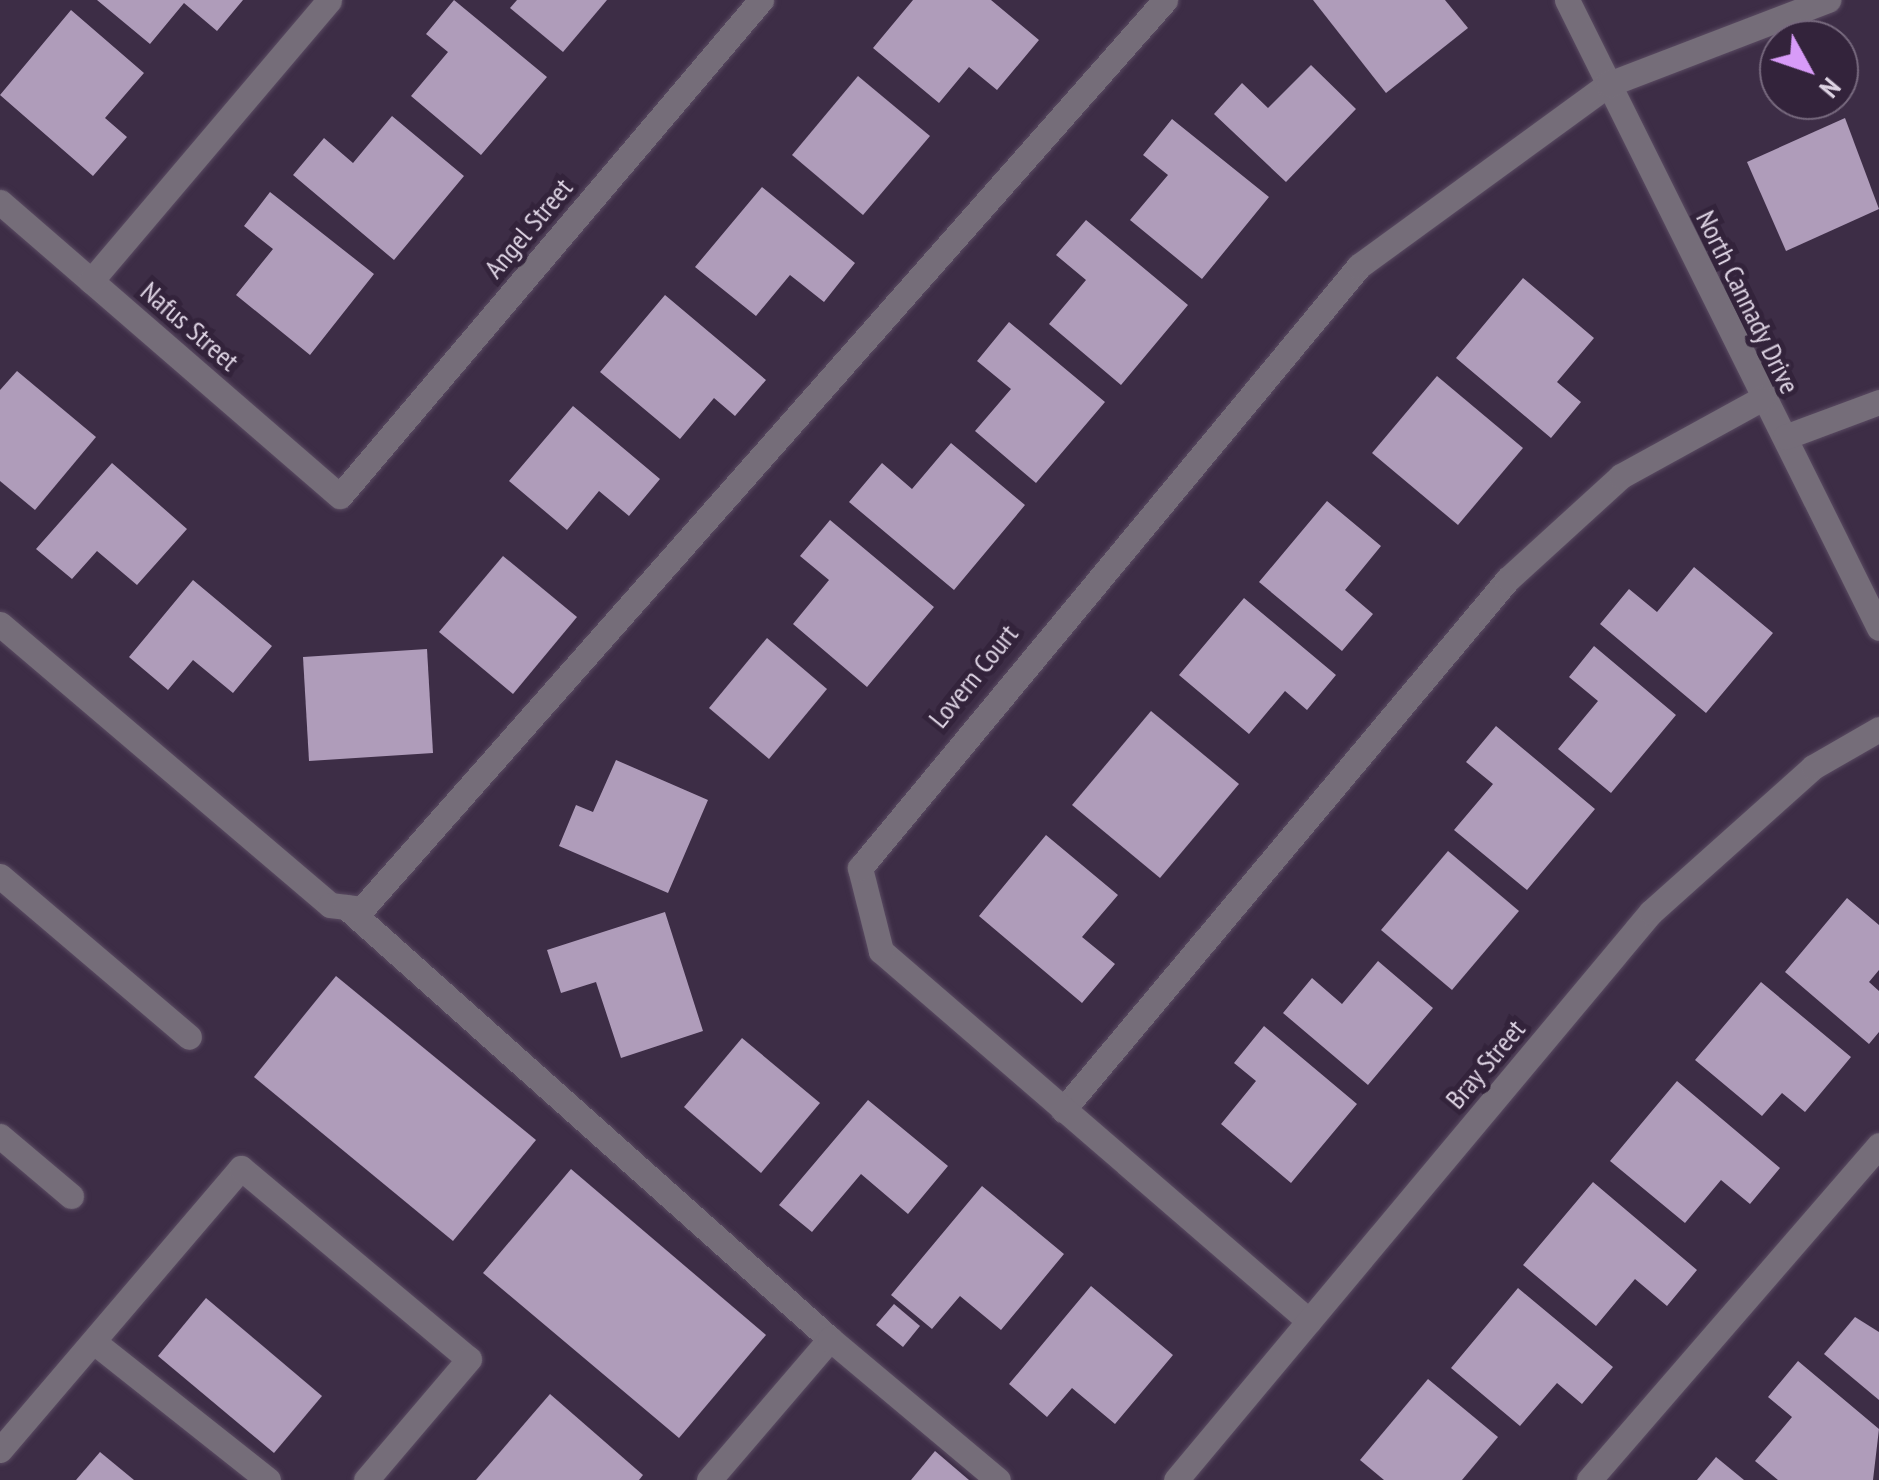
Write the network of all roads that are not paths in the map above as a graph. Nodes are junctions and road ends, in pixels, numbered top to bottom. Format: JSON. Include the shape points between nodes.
{"nodes":[{"id":1,"x":329,"y":0,"type":"edge"},
{"id":2,"x":761,"y":0,"type":"edge"},
{"id":3,"x":1165,"y":0,"type":"edge"},
{"id":4,"x":1566,"y":0,"type":"edge"},
{"id":5,"x":1828,"y":0,"type":"edge"},
{"id":6,"x":1609,"y":84,"type":"junction"},
{"id":7,"x":0,"y":202,"type":"edge"},
{"id":8,"x":91,"y":280,"type":"junction"},
{"id":9,"x":1760,"y":400,"type":"junction"},
{"id":10,"x":1879,"y":402,"type":"edge"},
{"id":11,"x":1784,"y":437,"type":"junction"},
{"id":12,"x":340,"y":496,"type":"joint"},
{"id":13,"x":0,"y":624,"type":"edge"},
{"id":14,"x":1879,"y":628,"type":"edge"},
{"id":15,"x":1879,"y":729,"type":"edge"},
{"id":16,"x":0,"y":876,"type":"edge"},
{"id":17,"x":346,"y":907,"type":"junction"},
{"id":18,"x":189,"y":1037,"type":"dead end"},
{"id":19,"x":1063,"y":1110,"type":"junction"},
{"id":20,"x":0,"y":1136,"type":"edge"},
{"id":21,"x":1879,"y":1145,"type":"edge"},
{"id":22,"x":71,"y":1196,"type":"dead end"},
{"id":23,"x":1309,"y":1321,"type":"junction"},
{"id":24,"x":830,"y":1339,"type":"junction"},
{"id":25,"x":94,"y":1342,"type":"junction"},
{"id":26,"x":0,"y":1450,"type":"edge"},
{"id":27,"x":268,"y":1480,"type":"edge"},
{"id":28,"x":366,"y":1480,"type":"edge"},
{"id":29,"x":709,"y":1480,"type":"edge"},
{"id":30,"x":998,"y":1480,"type":"edge"},
{"id":31,"x":1176,"y":1480,"type":"edge"},
{"id":32,"x":1588,"y":1480,"type":"edge"}],
"edges":[{"from":1,"to":8,"type":"street"},
{"from":2,"to":12,"type":"street","name":"Angel Street"},
{"from":3,"to":17,"type":"street","via":[[362,909]]},
{"from":4,"to":6,"type":"street","name":"North Cannady Drive"},
{"from":5,"to":6,"type":"street"},
{"from":6,"to":9,"type":"street","name":"North Cannady Drive"},
{"from":6,"to":19,"type":"street","name":"Lovern Court","via":[[1359,266],[860,868],[882,951]]},
{"from":7,"to":8,"type":"street","name":"Nafus Street"},
{"from":8,"to":12,"type":"street","name":"Nafus Street"},
{"from":9,"to":11,"type":"street","name":"North Cannady Drive"},
{"from":9,"to":19,"type":"street","via":[[1621,476],[1508,580]]},
{"from":10,"to":11,"type":"street"},
{"from":11,"to":14,"type":"street","name":"North Cannady Drive"},
{"from":13,"to":17,"type":"street","via":[[330,905]]},
{"from":15,"to":23,"type":"street","name":"Bray Street","via":[[1813,767],[1708,853]]},
{"from":16,"to":18,"type":"street"},
{"from":17,"to":24,"type":"street"},
{"from":19,"to":23,"type":"street","name":"Lovern Court"},
{"from":20,"to":22,"type":"street"},
{"from":21,"to":32,"type":"street"},
{"from":23,"to":31,"type":"street","name":"Bray Street"},
{"from":24,"to":29,"type":"street"},
{"from":24,"to":30,"type":"street"},
{"from":25,"to":26,"type":"street"},
{"from":25,"to":27,"type":"street"},
{"from":25,"to":28,"type":"street","via":[[241,1168],[468,1359]]}]}
